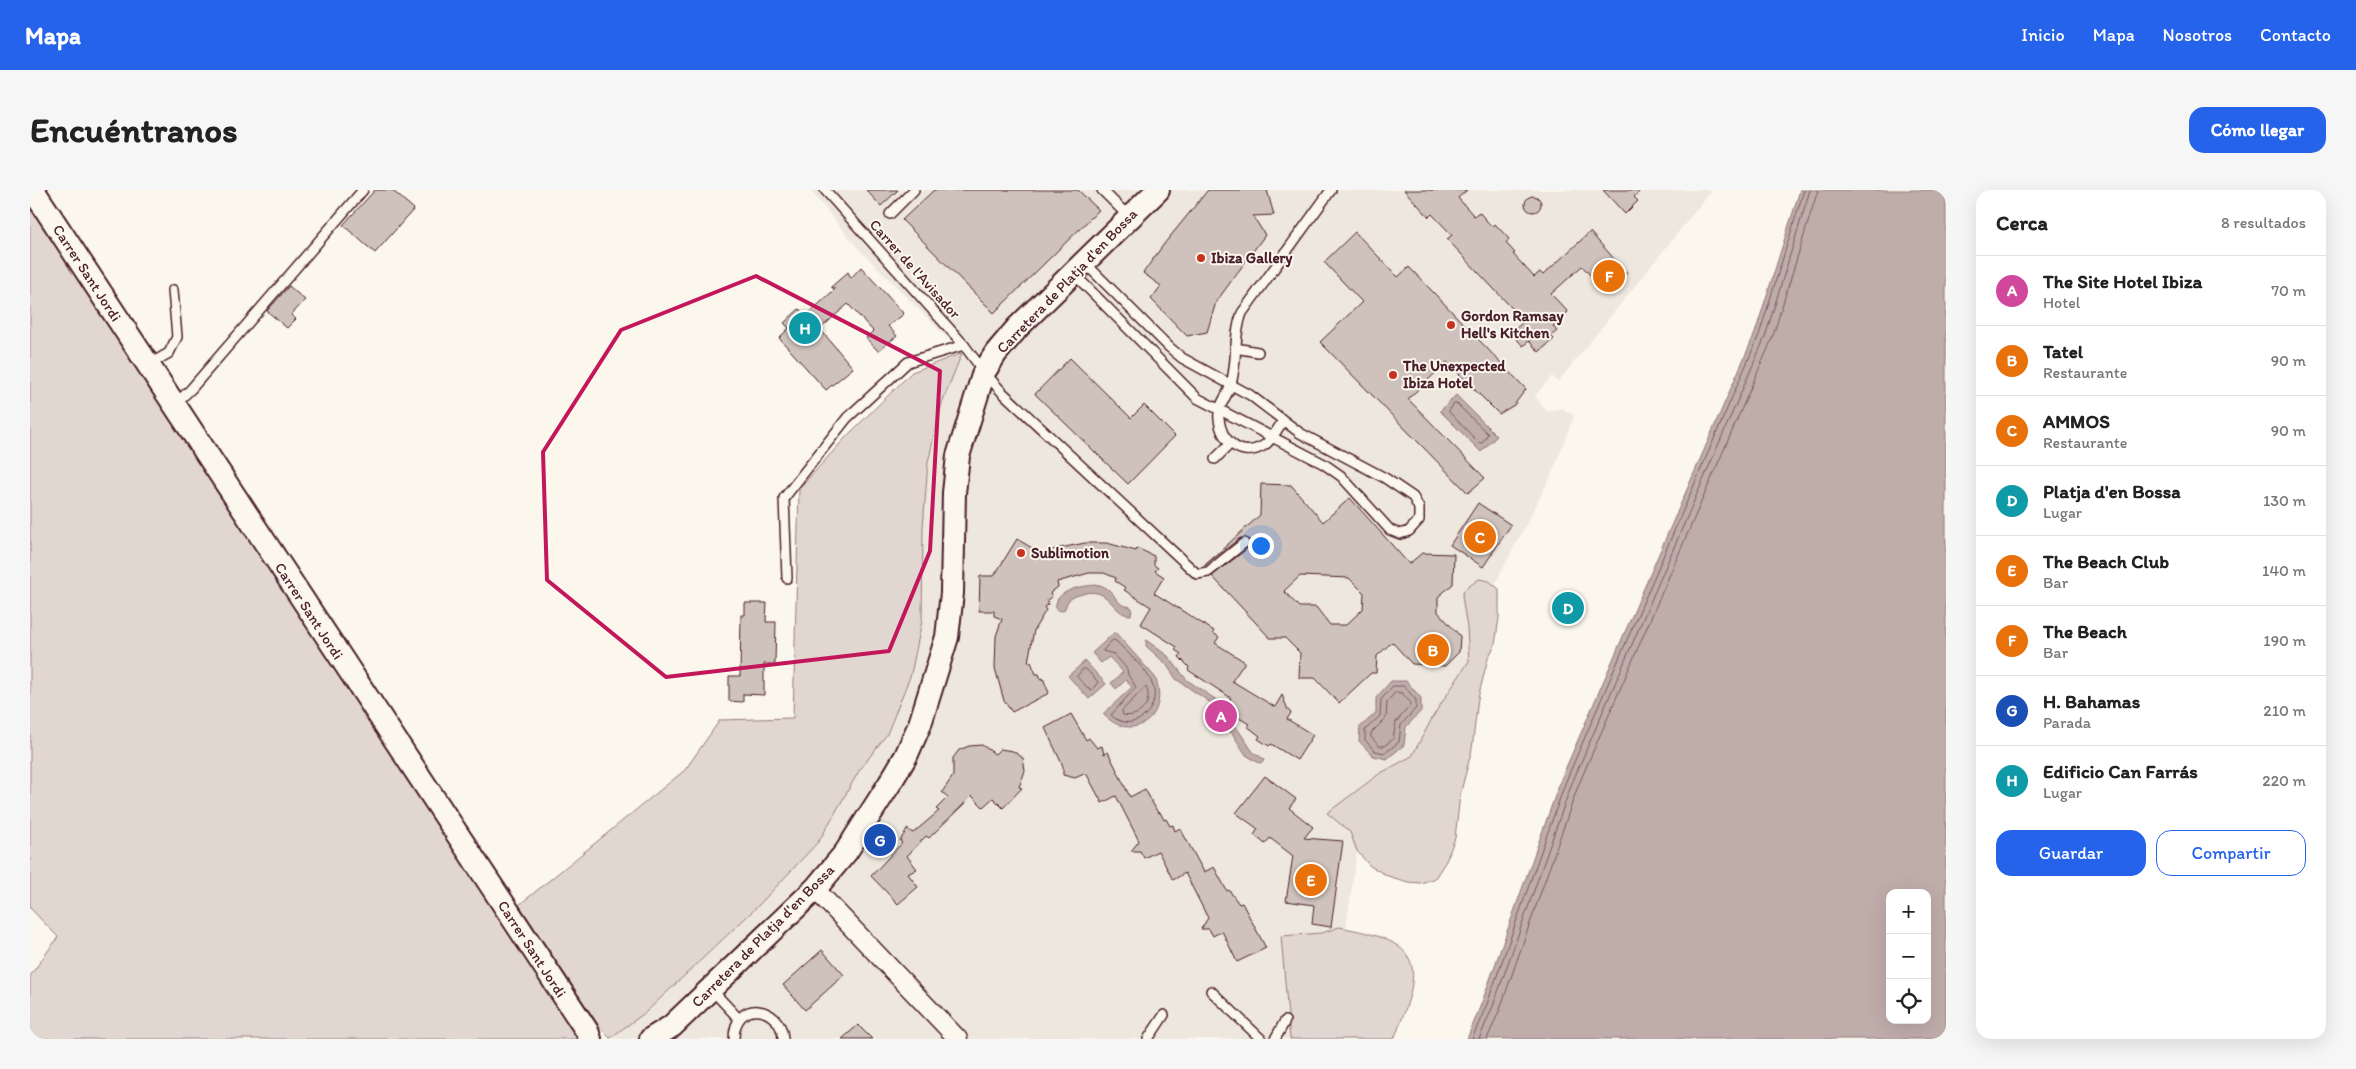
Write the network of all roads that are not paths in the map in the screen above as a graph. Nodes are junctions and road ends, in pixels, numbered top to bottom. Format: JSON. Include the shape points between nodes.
{"nodes":[{"id":1,"x":33,"y":190,"type":"edge"},
{"id":2,"x":363,"y":190,"type":"edge"},
{"id":3,"x":825,"y":190,"type":"edge"},
{"id":4,"x":914,"y":190,"type":"edge"},
{"id":5,"x":1102,"y":190,"type":"edge"},
{"id":6,"x":1158,"y":190,"type":"edge"},
{"id":7,"x":1331,"y":190,"type":"edge"},
{"id":8,"x":890,"y":214,"type":"dead end"},
{"id":9,"x":1129,"y":218,"type":"junction"},
{"id":10,"x":1078,"y":267,"type":"junction"},
{"id":11,"x":173,"y":290,"type":"dead end"},
{"id":12,"x":964,"y":345,"type":"junction"},
{"id":13,"x":1235,"y":348,"type":"junction"},
{"id":14,"x":1258,"y":352,"type":"dead end"},
{"id":15,"x":147,"y":365,"type":"junction"},
{"id":16,"x":984,"y":372,"type":"junction"},
{"id":17,"x":1231,"y":385,"type":"junction"},
{"id":18,"x":174,"y":406,"type":"junction"},
{"id":19,"x":1218,"y":411,"type":"junction"},
{"id":20,"x":1283,"y":421,"type":"junction"},
{"id":21,"x":1272,"y":437,"type":"junction"},
{"id":22,"x":1230,"y":444,"type":"junction"},
{"id":23,"x":1216,"y":459,"type":"dead end"},
{"id":24,"x":1244,"y":543,"type":"dead end"},
{"id":25,"x":787,"y":578,"type":"dead end"},
{"id":26,"x":815,"y":889,"type":"junction"},
{"id":27,"x":711,"y":989,"type":"junction"},
{"id":28,"x":1211,"y":991,"type":"dead end"},
{"id":29,"x":1164,"y":1015,"type":"dead end"},
{"id":30,"x":739,"y":1019,"type":"junction"},
{"id":31,"x":1284,"y":1021,"type":"dead end"},
{"id":32,"x":668,"y":1033,"type":"edge"},
{"id":33,"x":591,"y":1036,"type":"edge"},
{"id":34,"x":652,"y":1039,"type":"edge"},
{"id":35,"x":734,"y":1039,"type":"edge"},
{"id":36,"x":783,"y":1039,"type":"edge"},
{"id":37,"x":958,"y":1039,"type":"edge"},
{"id":38,"x":1148,"y":1039,"type":"edge"},
{"id":39,"x":1261,"y":1039,"type":"edge"},
{"id":40,"x":1275,"y":1039,"type":"edge"}],
"edges":[{"from":1,"to":15,"type":"street","name":"Carrer Sant Jordi"},
{"from":2,"to":18,"type":"lane"},
{"from":3,"to":12,"type":"lane","name":"Carrer de l'Avisador"},
{"from":4,"to":8,"type":"lane","name":"Carrer de l'Avisador"},
{"from":5,"to":9,"type":"lane"},
{"from":6,"to":9,"type":"street","name":"Carretera de Platja d'en Bossa"},
{"from":7,"to":13,"type":"lane","via":[[1242,313],[1236,328]]},
{"from":9,"to":10,"type":"street","name":"Carretera de Platja d'en Bossa"},
{"from":10,"to":16,"type":"street","name":"Carretera de Platja d'en Bossa","via":[[1005,341]]},
{"from":10,"to":17,"type":"lane","via":[[1182,358]]},
{"from":10,"to":19,"type":"lane","via":[[1197,398]]},
{"from":11,"to":15,"type":"lane","via":[[177,337],[169,353]]},
{"from":12,"to":16,"type":"lane","name":"Carrer de l'Avisador"},
{"from":12,"to":25,"type":"lane","via":[[908,362],[847,418],[784,498]]},
{"from":13,"to":14,"type":"lane"},
{"from":13,"to":17,"type":"lane"},
{"from":15,"to":18,"type":"street","name":"Carrer Sant Jordi"},
{"from":16,"to":24,"type":"lane","name":"Carrer de l'Avisador","via":[[1197,574],[1208,572]]},
{"from":16,"to":26,"type":"street","name":"Carretera de Platja d'en Bossa","via":[[958,456],[951,602],[947,638],[936,679],[906,756],[846,852]]},
{"from":17,"to":19,"type":"lane"},
{"from":17,"to":20,"type":"lane","via":[[1250,395]]},
{"from":18,"to":33,"type":"street","name":"Carrer Sant Jordi"},
{"from":19,"to":21,"type":"lane"},
{"from":19,"to":22,"type":"lane","via":[[1222,432]]},
{"from":20,"to":21,"type":"lane"},
{"from":20,"to":21,"type":"lane","via":[[1413,497],[1419,508],[1419,520],[1415,526],[1400,534],[1390,530],[1341,476]]},
{"from":21,"to":22,"type":"lane","via":[[1262,447],[1251,450]]},
{"from":22,"to":23,"type":"lane"},
{"from":26,"to":27,"type":"street","name":"Carretera de Platja d'en Bossa"},
{"from":26,"to":37,"type":"street"},
{"from":27,"to":30,"type":"lane"},
{"from":27,"to":32,"type":"street","name":"Carretera de Platja d'en Bossa"},
{"from":28,"to":39,"type":"lane"},
{"from":29,"to":38,"type":"lane"},
{"from":30,"to":35,"type":"lane","via":[[734,1028]]},
{"from":30,"to":36,"type":"lane","via":[[750,1010],[758,1009],[780,1026]]},
{"from":31,"to":40,"type":"lane"},
{"from":32,"to":34,"type":"street","name":"Carretera de Platja d'en Bossa"}]}
